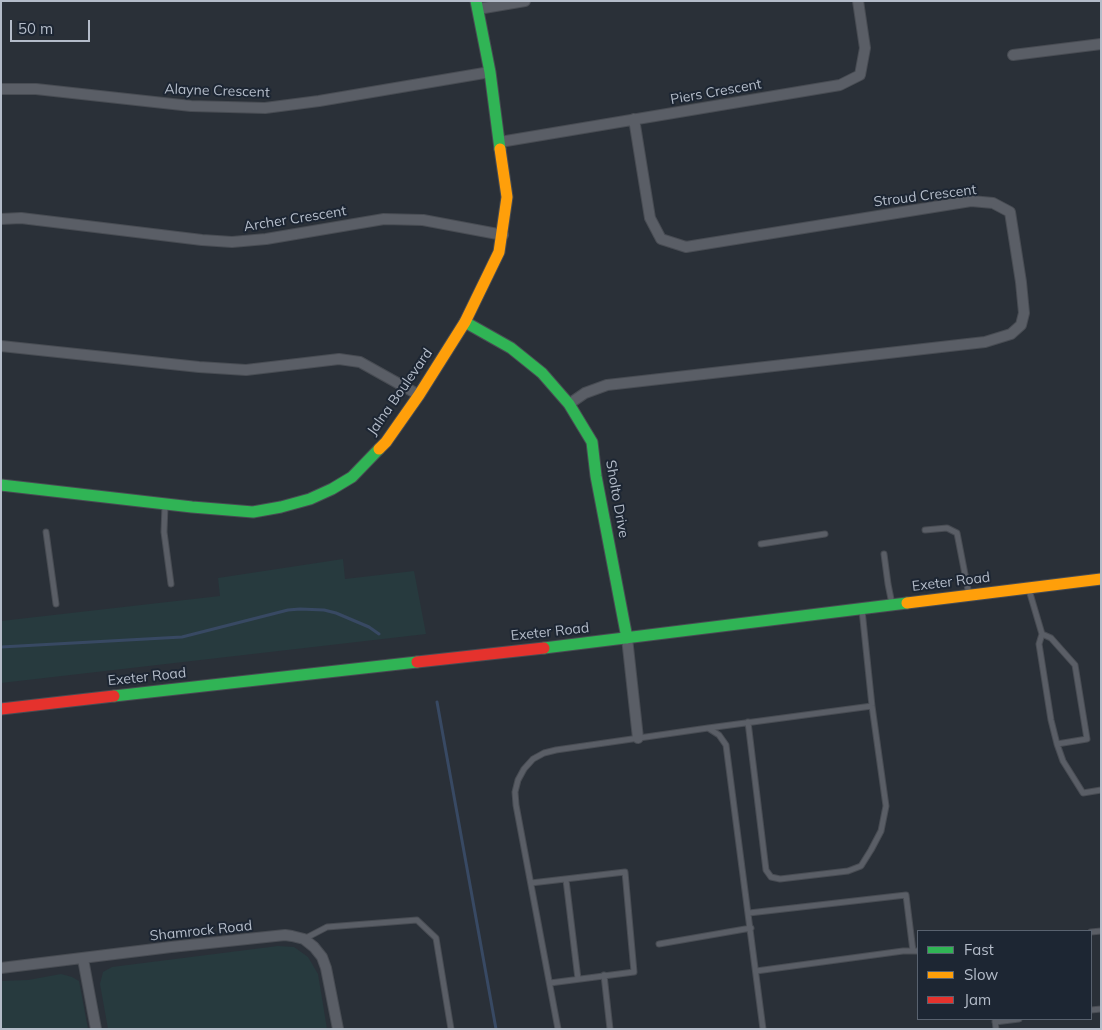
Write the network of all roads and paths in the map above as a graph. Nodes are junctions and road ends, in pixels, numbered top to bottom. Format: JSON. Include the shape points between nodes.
{"nodes":[{"id":1,"x":525,"y":1,"type":"edge"},
{"id":2,"x":858,"y":1,"type":"edge"},
{"id":3,"x":477,"y":5,"type":"edge"},
{"id":4,"x":1101,"y":44,"type":"edge"},
{"id":5,"x":1013,"y":55,"type":"dead end"},
{"id":6,"x":490,"y":72,"type":"junction"},
{"id":7,"x":1,"y":89,"type":"edge"},
{"id":8,"x":634,"y":120,"type":"junction"},
{"id":9,"x":500,"y":142,"type":"junction"},
{"id":10,"x":1,"y":219,"type":"edge"},
{"id":11,"x":503,"y":235,"type":"junction"},
{"id":12,"x":465,"y":322,"type":"junction"},
{"id":13,"x":1,"y":346,"type":"edge"},
{"id":14,"x":419,"y":395,"type":"junction"},
{"id":15,"x":569,"y":404,"type":"junction"},
{"id":16,"x":1,"y":485,"type":"edge"},
{"id":17,"x":165,"y":504,"type":"junction"},
{"id":18,"x":926,"y":530,"type":"dead end"},
{"id":19,"x":46,"y":532,"type":"dead end"},
{"id":20,"x":825,"y":534,"type":"dead end"},
{"id":21,"x":761,"y":544,"type":"dead end"},
{"id":22,"x":884,"y":554,"type":"dead end"},
{"id":23,"x":1101,"y":579,"type":"edge"},
{"id":24,"x":171,"y":584,"type":"dead end"},
{"id":25,"x":1028,"y":588,"type":"junction"},
{"id":26,"x":969,"y":595,"type":"junction"},
{"id":27,"x":56,"y":604,"type":"dead end"},
{"id":28,"x":892,"y":605,"type":"junction"},
{"id":29,"x":862,"y":609,"type":"junction"},
{"id":30,"x":1042,"y":634,"type":"junction"},
{"id":31,"x":627,"y":638,"type":"junction"},
{"id":32,"x":872,"y":706,"type":"junction"},
{"id":33,"x":1,"y":709,"type":"edge"},
{"id":34,"x":748,"y":722,"type":"junction"},
{"id":35,"x":708,"y":728,"type":"junction"},
{"id":36,"x":638,"y":738,"type":"junction"},
{"id":37,"x":1057,"y":744,"type":"junction"},
{"id":38,"x":1101,"y":790,"type":"edge"},
{"id":39,"x":566,"y":880,"type":"junction"},
{"id":40,"x":531,"y":883,"type":"junction"},
{"id":41,"x":749,"y":913,"type":"junction"},
{"id":42,"x":751,"y":928,"type":"junction"},
{"id":43,"x":304,"y":939,"type":"junction"},
{"id":44,"x":659,"y":944,"type":"dead end"},
{"id":45,"x":916,"y":951,"type":"edge"},
{"id":46,"x":83,"y":958,"type":"junction"},
{"id":47,"x":1,"y":968,"type":"edge"},
{"id":48,"x":756,"y":971,"type":"junction"},
{"id":49,"x":604,"y":976,"type":"junction"},
{"id":50,"x":578,"y":979,"type":"junction"},
{"id":51,"x":550,"y":983,"type":"junction"},
{"id":52,"x":995,"y":1020,"type":"edge"},
{"id":53,"x":96,"y":1029,"type":"edge"},
{"id":54,"x":338,"y":1029,"type":"edge"},
{"id":55,"x":451,"y":1029,"type":"edge"},
{"id":56,"x":558,"y":1029,"type":"edge"},
{"id":57,"x":610,"y":1029,"type":"edge"},
{"id":58,"x":764,"y":1029,"type":"edge"},
{"id":59,"x":996,"y":1029,"type":"edge"}],
"edges":[{"from":1,"to":3,"type":"street"},
{"from":2,"to":8,"type":"street","name":"Piers Crescent","via":[[865,48],[860,75],[840,85]]},
{"from":3,"to":6,"type":"street","name":"Jalna Boulevard"},
{"from":4,"to":5,"type":"street"},
{"from":6,"to":7,"type":"street","name":"Alayne Crescent","via":[[265,108],[191,106]]},
{"from":6,"to":9,"type":"street","name":"Jalna Boulevard"},
{"from":8,"to":9,"type":"street","name":"Piers Crescent"},
{"from":8,"to":15,"type":"street","name":"Stroud Crescent","via":[[650,218],[661,239],[686,247],[971,201],[993,203],[1010,212],[1024,313],[1020,325],[1011,334],[986,342],[607,385],[585,393]]},
{"from":9,"to":11,"type":"street","name":"Jalna Boulevard","via":[[507,197]]},
{"from":10,"to":11,"type":"street","name":"Archer Crescent","via":[[21,218],[232,242],[266,240],[384,219],[423,220]]},
{"from":11,"to":12,"type":"street","name":"Jalna Boulevard","via":[[500,252]]},
{"from":12,"to":14,"type":"street","name":"Jalna Boulevard"},
{"from":12,"to":15,"type":"street","name":"Sholto Drive","via":[[511,348],[542,373]]},
{"from":13,"to":14,"type":"street","via":[[246,370],[339,359],[360,362]]},
{"from":14,"to":17,"type":"street","name":"Jalna Boulevard","via":[[386,442],[352,477],[310,499],[253,512]]},
{"from":15,"to":31,"type":"street","name":"Sholto Drive","via":[[592,442]]},
{"from":16,"to":17,"type":"street","name":"Jalna Boulevard"},
{"from":17,"to":24,"type":"lane","via":[[164,532]]},
{"from":18,"to":26,"type":"lane","via":[[947,528],[957,533]]},
{"from":19,"to":27,"type":"lane"},
{"from":20,"to":21,"type":"lane"},
{"from":22,"to":28,"type":"lane"},
{"from":23,"to":25,"type":"street","name":"Exeter Road"},
{"from":25,"to":26,"type":"street","name":"Exeter Road"},
{"from":25,"to":30,"type":"lane"},
{"from":26,"to":28,"type":"street","name":"Exeter Road"},
{"from":28,"to":29,"type":"street","name":"Exeter Road"},
{"from":29,"to":31,"type":"street","name":"Exeter Road"},
{"from":29,"to":32,"type":"lane"},
{"from":30,"to":37,"type":"lane","via":[[1039,644]]},
{"from":30,"to":37,"type":"lane","via":[[1052,638],[1075,665],[1086,739]]},
{"from":31,"to":33,"type":"street","name":"Exeter Road"},
{"from":31,"to":36,"type":"street","name":"Sholto Drive"},
{"from":32,"to":34,"type":"lane"},
{"from":32,"to":34,"type":"lane","via":[[885,817],[871,850],[860,866],[848,871],[780,879],[771,877],[766,870]]},
{"from":34,"to":35,"type":"lane"},
{"from":35,"to":36,"type":"lane"},
{"from":35,"to":41,"type":"lane","via":[[720,735],[726,745]]},
{"from":36,"to":40,"type":"lane","via":[[544,753],[524,769],[518,780],[516,798]]},
{"from":37,"to":38,"type":"lane","via":[[1083,793]]},
{"from":39,"to":40,"type":"lane"},
{"from":39,"to":49,"type":"lane","via":[[625,872],[634,972]]},
{"from":39,"to":50,"type":"lane"},
{"from":40,"to":51,"type":"lane"},
{"from":41,"to":42,"type":"lane"},
{"from":41,"to":45,"type":"lane","via":[[906,895]]},
{"from":42,"to":44,"type":"lane"},
{"from":42,"to":48,"type":"lane"},
{"from":43,"to":46,"type":"street","name":"Shamrock Road","via":[[285,935]]},
{"from":43,"to":54,"type":"street","via":[[322,956]]},
{"from":43,"to":55,"type":"lane","via":[[327,927],[418,920],[436,938]]},
{"from":45,"to":48,"type":"lane"},
{"from":46,"to":47,"type":"street","name":"Shamrock Road"},
{"from":46,"to":53,"type":"street"},
{"from":48,"to":58,"type":"lane"},
{"from":49,"to":50,"type":"lane"},
{"from":49,"to":57,"type":"lane"},
{"from":50,"to":51,"type":"lane"},
{"from":51,"to":56,"type":"lane"},
{"from":52,"to":59,"type":"lane"}]}
